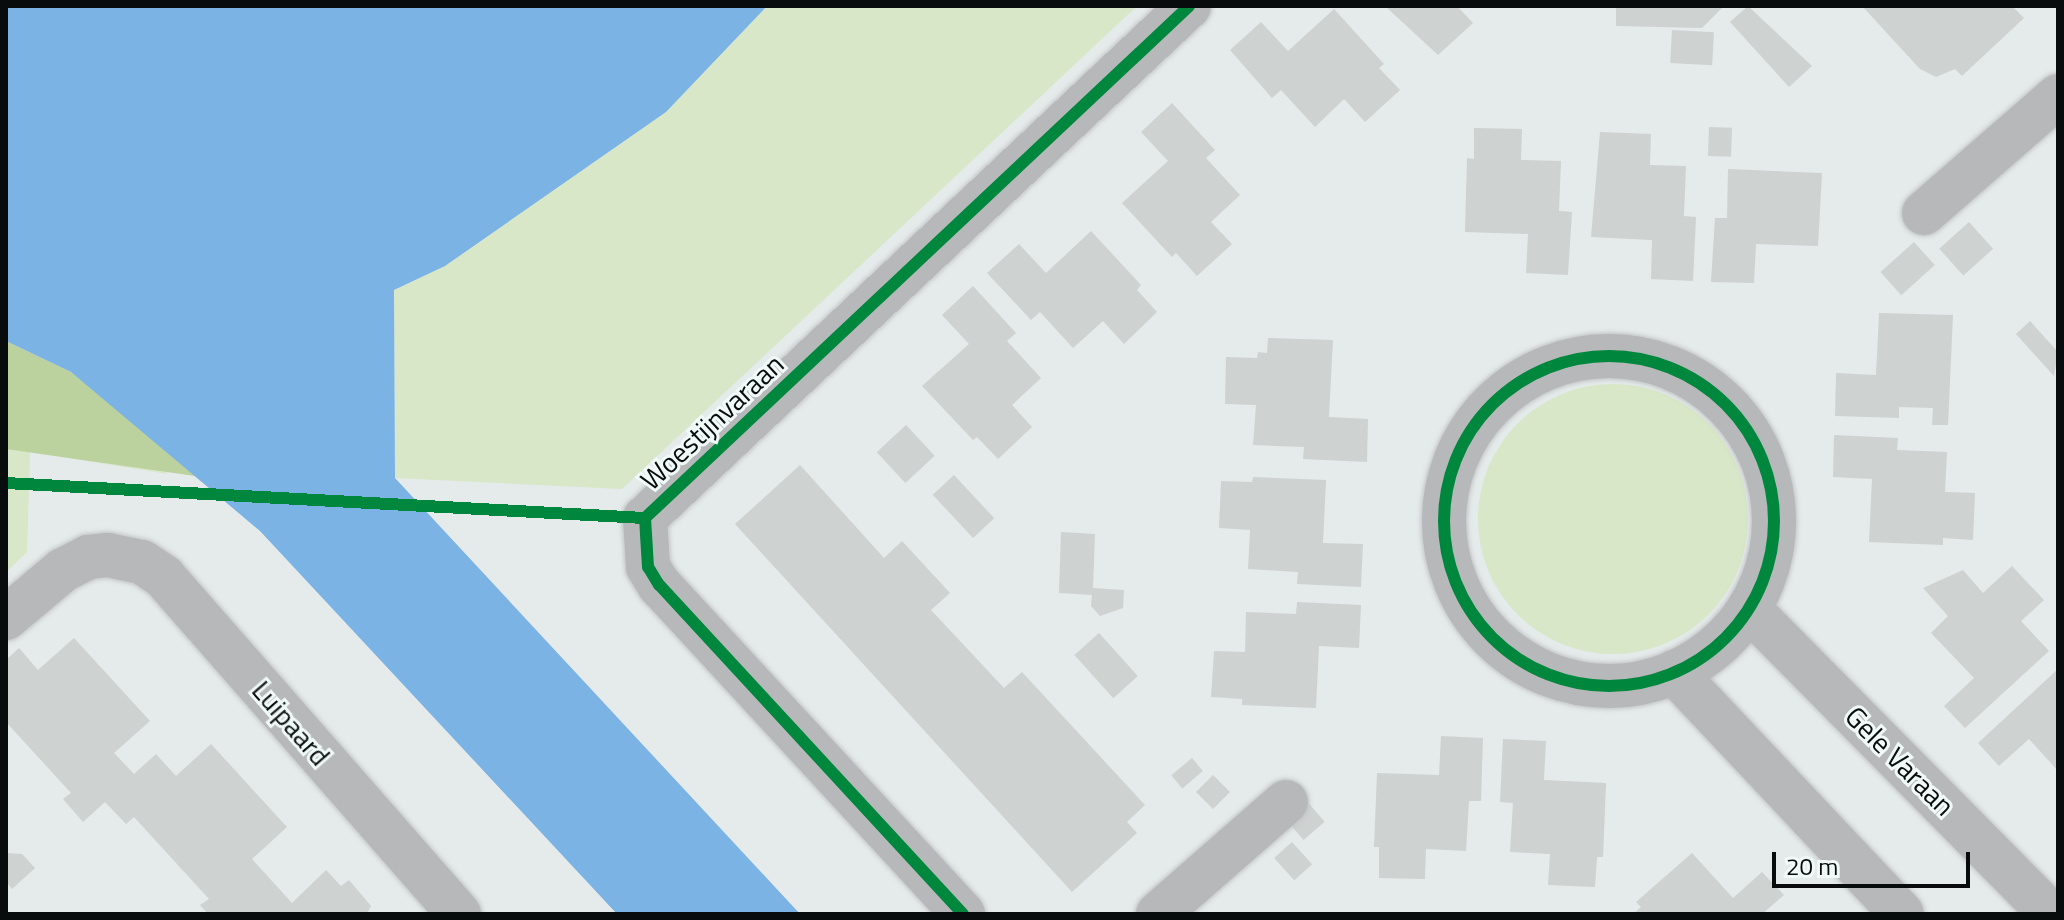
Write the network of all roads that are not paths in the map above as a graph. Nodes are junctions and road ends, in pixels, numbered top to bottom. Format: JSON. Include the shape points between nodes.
{"nodes":[{"id":1,"x":1189,"y":6,"type":"edge"},
{"id":2,"x":2058,"y":96,"type":"edge"},
{"id":3,"x":1924,"y":213,"type":"dead end"},
{"id":4,"x":1749,"y":609,"type":"junction"},
{"id":5,"x":6,"y":618,"type":"edge"},
{"id":6,"x":1674,"y":672,"type":"junction"},
{"id":7,"x":1286,"y":802,"type":"dead end"},
{"id":8,"x":459,"y":914,"type":"edge"},
{"id":9,"x":963,"y":914,"type":"edge"},
{"id":10,"x":1158,"y":914,"type":"edge"},
{"id":11,"x":1902,"y":914,"type":"edge"},
{"id":12,"x":2051,"y":914,"type":"edge"}],
"edges":[{"from":1,"to":9,"type":"street","name":"Woestijnvaraan","via":[[645,518],[648,567],[659,585]]},
{"from":2,"to":3,"type":"street"},
{"from":4,"to":6,"type":"street","via":[[1710,652]]},
{"from":4,"to":6,"type":"street","via":[[1769,563],[1774,509],[1762,457],[1732,411],[1691,376],[1640,358],[1585,356],[1533,373],[1488,407],[1457,453],[1444,507],[1448,562],[1471,614],[1509,654],[1557,679],[1610,687]]},
{"from":4,"to":12,"type":"street","name":"Gele Varaan"},
{"from":5,"to":8,"type":"street","name":"Luipaard","via":[[63,570],[88,557],[142,562],[164,577]]},
{"from":6,"to":11,"type":"street"},
{"from":7,"to":10,"type":"street"}]}
